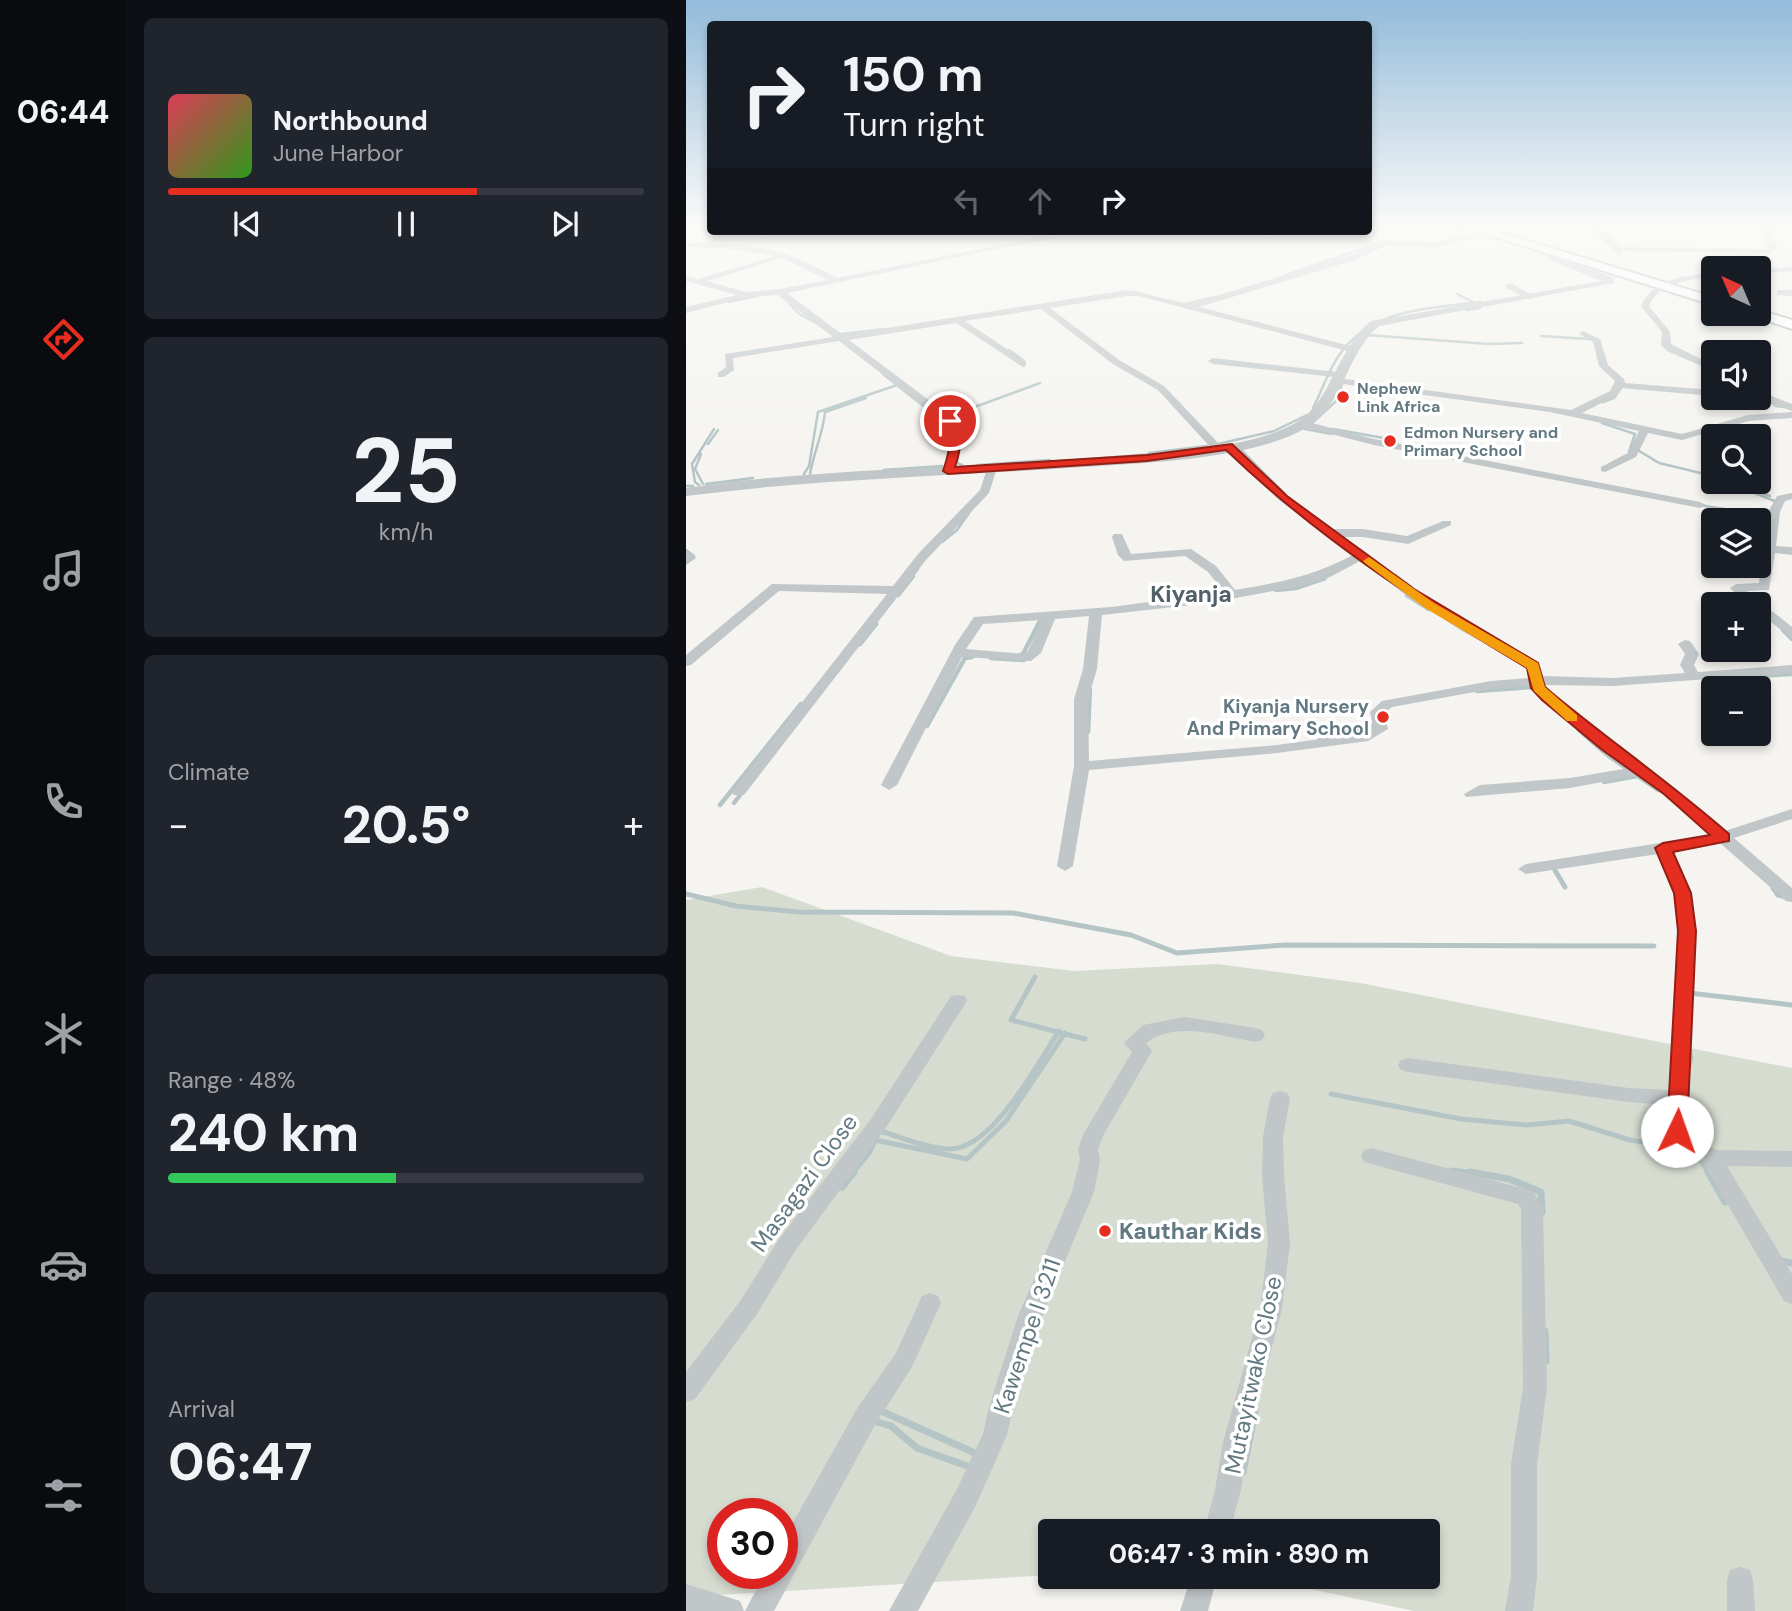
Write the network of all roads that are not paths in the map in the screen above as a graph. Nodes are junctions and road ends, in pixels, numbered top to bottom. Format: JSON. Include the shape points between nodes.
{"nodes":[{"id":1,"x":729,"y":299,"type":"edge"},
{"id":2,"x":790,"y":299,"type":"edge"},
{"id":3,"x":1090,"y":299,"type":"edge"},
{"id":4,"x":1158,"y":299,"type":"edge"},
{"id":5,"x":1215,"y":299,"type":"edge"},
{"id":6,"x":1517,"y":299,"type":"edge"},
{"id":7,"x":1647,"y":299,"type":"edge"},
{"id":8,"x":1042,"y":306,"type":"junction"},
{"id":9,"x":1189,"y":307,"type":"junction"},
{"id":10,"x":686,"y":310,"type":"edge"},
{"id":11,"x":956,"y":319,"type":"junction"},
{"id":12,"x":1771,"y":319,"type":"edge"},
{"id":13,"x":1792,"y":326,"type":"edge"},
{"id":14,"x":1583,"y":334,"type":"dead end"},
{"id":15,"x":841,"y":337,"type":"junction"},
{"id":16,"x":1351,"y":348,"type":"junction"},
{"id":17,"x":1213,"y":361,"type":"dead end"},
{"id":18,"x":1701,"y":362,"type":"edge"},
{"id":19,"x":1023,"y":364,"type":"dead end"},
{"id":20,"x":721,"y":376,"type":"dead end"},
{"id":21,"x":1336,"y":378,"type":"junction"},
{"id":22,"x":1617,"y":385,"type":"junction"},
{"id":23,"x":1701,"y":392,"type":"edge"},
{"id":24,"x":1771,"y":399,"type":"edge"},
{"id":25,"x":1792,"y":408,"type":"edge"},
{"id":26,"x":1572,"y":414,"type":"junction"},
{"id":27,"x":1792,"y":415,"type":"edge"},
{"id":28,"x":1304,"y":424,"type":"junction"},
{"id":29,"x":1644,"y":431,"type":"junction"},
{"id":30,"x":1223,"y":447,"type":"junction"},
{"id":31,"x":992,"y":468,"type":"junction"},
{"id":32,"x":1605,"y":468,"type":"dead end"},
{"id":33,"x":948,"y":471,"type":"junction"},
{"id":34,"x":686,"y":492,"type":"edge"},
{"id":35,"x":1792,"y":496,"type":"edge"},
{"id":36,"x":1700,"y":505,"type":"dead end"},
{"id":37,"x":1447,"y":523,"type":"dead end"},
{"id":38,"x":1334,"y":533,"type":"junction"},
{"id":39,"x":1118,"y":537,"type":"dead end"},
{"id":40,"x":1771,"y":539,"type":"edge"},
{"id":41,"x":1771,"y":549,"type":"edge"},
{"id":42,"x":1792,"y":551,"type":"edge"},
{"id":43,"x":686,"y":554,"type":"edge"},
{"id":44,"x":1361,"y":556,"type":"junction"},
{"id":45,"x":686,"y":561,"type":"edge"},
{"id":46,"x":1766,"y":578,"type":"edge"},
{"id":47,"x":898,"y":590,"type":"junction"},
{"id":48,"x":1740,"y":592,"type":"edge"},
{"id":49,"x":1231,"y":594,"type":"junction"},
{"id":50,"x":1096,"y":612,"type":"junction"},
{"id":51,"x":1051,"y":614,"type":"junction"},
{"id":52,"x":1771,"y":617,"type":"edge"},
{"id":53,"x":1792,"y":634,"type":"edge"},
{"id":54,"x":1685,"y":644,"type":"dead end"},
{"id":55,"x":959,"y":653,"type":"junction"},
{"id":56,"x":686,"y":662,"type":"edge"},
{"id":57,"x":1792,"y":669,"type":"edge"},
{"id":58,"x":1694,"y":677,"type":"junction"},
{"id":59,"x":1538,"y":681,"type":"junction"},
{"id":60,"x":1082,"y":766,"type":"junction"},
{"id":61,"x":1640,"y":770,"type":"junction"},
{"id":62,"x":889,"y":785,"type":"dead end"},
{"id":63,"x":738,"y":792,"type":"dead end"},
{"id":64,"x":1472,"y":794,"type":"dead end"},
{"id":65,"x":1792,"y":814,"type":"edge"},
{"id":66,"x":1723,"y":837,"type":"junction"},
{"id":67,"x":1663,"y":848,"type":"junction"},
{"id":68,"x":1065,"y":866,"type":"dead end"},
{"id":69,"x":1527,"y":869,"type":"dead end"},
{"id":70,"x":1792,"y":897,"type":"edge"},
{"id":71,"x":958,"y":1001,"type":"dead end"},
{"id":72,"x":1255,"y":1035,"type":"dead end"},
{"id":73,"x":1408,"y":1065,"type":"dead end"},
{"id":74,"x":1280,"y":1098,"type":"dead end"},
{"id":75,"x":1679,"y":1098,"type":"junction"},
{"id":76,"x":1371,"y":1156,"type":"dead end"},
{"id":77,"x":1711,"y":1158,"type":"junction"},
{"id":78,"x":1792,"y":1159,"type":"edge"},
{"id":79,"x":1785,"y":1270,"type":"edge"},
{"id":80,"x":1792,"y":1294,"type":"edge"},
{"id":81,"x":930,"y":1303,"type":"dead end"},
{"id":82,"x":686,"y":1391,"type":"edge"},
{"id":83,"x":1220,"y":1519,"type":"edge"},
{"id":84,"x":798,"y":1540,"type":"edge"},
{"id":85,"x":1740,"y":1580,"type":"dead end"},
{"id":86,"x":771,"y":1589,"type":"edge"},
{"id":87,"x":1200,"y":1589,"type":"edge"},
{"id":88,"x":686,"y":1598,"type":"edge"},
{"id":89,"x":730,"y":1611,"type":"edge"},
{"id":90,"x":759,"y":1611,"type":"edge"},
{"id":91,"x":903,"y":1611,"type":"edge"},
{"id":92,"x":1194,"y":1611,"type":"edge"},
{"id":93,"x":1519,"y":1611,"type":"edge"},
{"id":94,"x":1741,"y":1611,"type":"edge"}],
"edges":[{"from":1,"to":10,"type":"street"},
{"from":2,"to":15,"type":"street"},
{"from":3,"to":8,"type":"street"},
{"from":4,"to":9,"type":"street"},
{"from":5,"to":9,"type":"street"},
{"from":6,"to":16,"type":"street","via":[[1392,318],[1365,329]]},
{"from":7,"to":18,"type":"street","via":[[1645,306],[1666,332],[1666,345]]},
{"from":8,"to":11,"type":"street"},
{"from":8,"to":30,"type":"street","via":[[1116,362],[1161,387]]},
{"from":9,"to":16,"type":"street"},
{"from":11,"to":15,"type":"street"},
{"from":11,"to":19,"type":"street"},
{"from":12,"to":13,"type":"main road"},
{"from":14,"to":22,"type":"street","via":[[1597,341],[1604,366],[1621,381]]},
{"from":15,"to":20,"type":"street","via":[[728,356],[731,368]]},
{"from":15,"to":33,"type":"street","via":[[950,421],[955,452]]},
{"from":16,"to":21,"type":"street"},
{"from":17,"to":21,"type":"street"},
{"from":21,"to":26,"type":"street"},
{"from":21,"to":28,"type":"street","via":[[1320,412]]},
{"from":22,"to":23,"type":"street"},
{"from":22,"to":26,"type":"street","via":[[1614,393]]},
{"from":24,"to":25,"type":"street"},
{"from":26,"to":29,"type":"street"},
{"from":27,"to":29,"type":"street","via":[[1748,418],[1682,438]]},
{"from":28,"to":30,"type":"street"},
{"from":28,"to":36,"type":"street"},
{"from":29,"to":32,"type":"street","via":[[1632,455]]},
{"from":30,"to":31,"type":"street","via":[[1147,458]]},
{"from":30,"to":38,"type":"street","via":[[1283,498]]},
{"from":31,"to":33,"type":"street"},
{"from":31,"to":47,"type":"street","via":[[985,491],[922,557]]},
{"from":33,"to":34,"type":"street","via":[[788,479]]},
{"from":35,"to":40,"type":"street","via":[[1778,502]]},
{"from":37,"to":38,"type":"street","via":[[1408,540]]},
{"from":38,"to":44,"type":"street"},
{"from":39,"to":49,"type":"street","via":[[1128,558],[1192,554],[1212,569]]},
{"from":41,"to":42,"type":"street"},
{"from":43,"to":45,"type":"street","via":[[690,558]]},
{"from":44,"to":49,"type":"street","via":[[1313,578]]},
{"from":44,"to":59,"type":"street","via":[[1429,606],[1522,658],[1533,666]]},
{"from":46,"to":48,"type":"street","via":[[1765,587],[1736,589]]},
{"from":47,"to":56,"type":"street","via":[[776,587]]},
{"from":47,"to":63,"type":"street"},
{"from":49,"to":50,"type":"street"},
{"from":50,"to":51,"type":"street"},
{"from":50,"to":60,"type":"street","via":[[1090,669],[1081,699]]},
{"from":51,"to":55,"type":"street","via":[[979,620]]},
{"from":51,"to":55,"type":"street","via":[[1034,653],[1026,658]]},
{"from":52,"to":53,"type":"street"},
{"from":54,"to":58,"type":"street","via":[[1692,654],[1687,665]]},
{"from":55,"to":62,"type":"street"},
{"from":57,"to":58,"type":"street"},
{"from":58,"to":59,"type":"street"},
{"from":59,"to":60,"type":"street","via":[[1387,704],[1377,712],[1381,729],[1368,737]]},
{"from":59,"to":61,"type":"street","via":[[1555,704]]},
{"from":60,"to":68,"type":"street"},
{"from":61,"to":64,"type":"street"},
{"from":61,"to":66,"type":"street"},
{"from":65,"to":66,"type":"street"},
{"from":66,"to":67,"type":"street"},
{"from":66,"to":70,"type":"street"},
{"from":67,"to":69,"type":"street"},
{"from":67,"to":75,"type":"street","via":[[1686,907]]},
{"from":71,"to":82,"type":"street","name":"Masagazi Close","via":[[878,1124]]},
{"from":72,"to":91,"type":"street","name":"Kawempe I 3211","via":[[1206,1026],[1169,1026],[1150,1030],[1135,1043],[1142,1051],[1094,1133],[1083,1192],[1030,1316],[995,1435]]},
{"from":73,"to":75,"type":"street"},
{"from":74,"to":83,"type":"street","name":"Mutayitwako Close","via":[[1273,1137],[1279,1243],[1271,1309]]},
{"from":75,"to":77,"type":"street","via":[[1677,1131]]},
{"from":76,"to":93,"type":"street","via":[[1510,1191],[1525,1197],[1532,1209],[1535,1388],[1524,1464],[1524,1576]]},
{"from":77,"to":78,"type":"street"},
{"from":77,"to":79,"type":"street","via":[[1769,1259]]},
{"from":79,"to":80,"type":"street"},
{"from":81,"to":84,"type":"street","via":[[904,1360],[867,1415]]},
{"from":85,"to":94,"type":"street"},
{"from":86,"to":90,"type":"street"},
{"from":87,"to":92,"type":"street"},
{"from":88,"to":89,"type":"street"}]}
